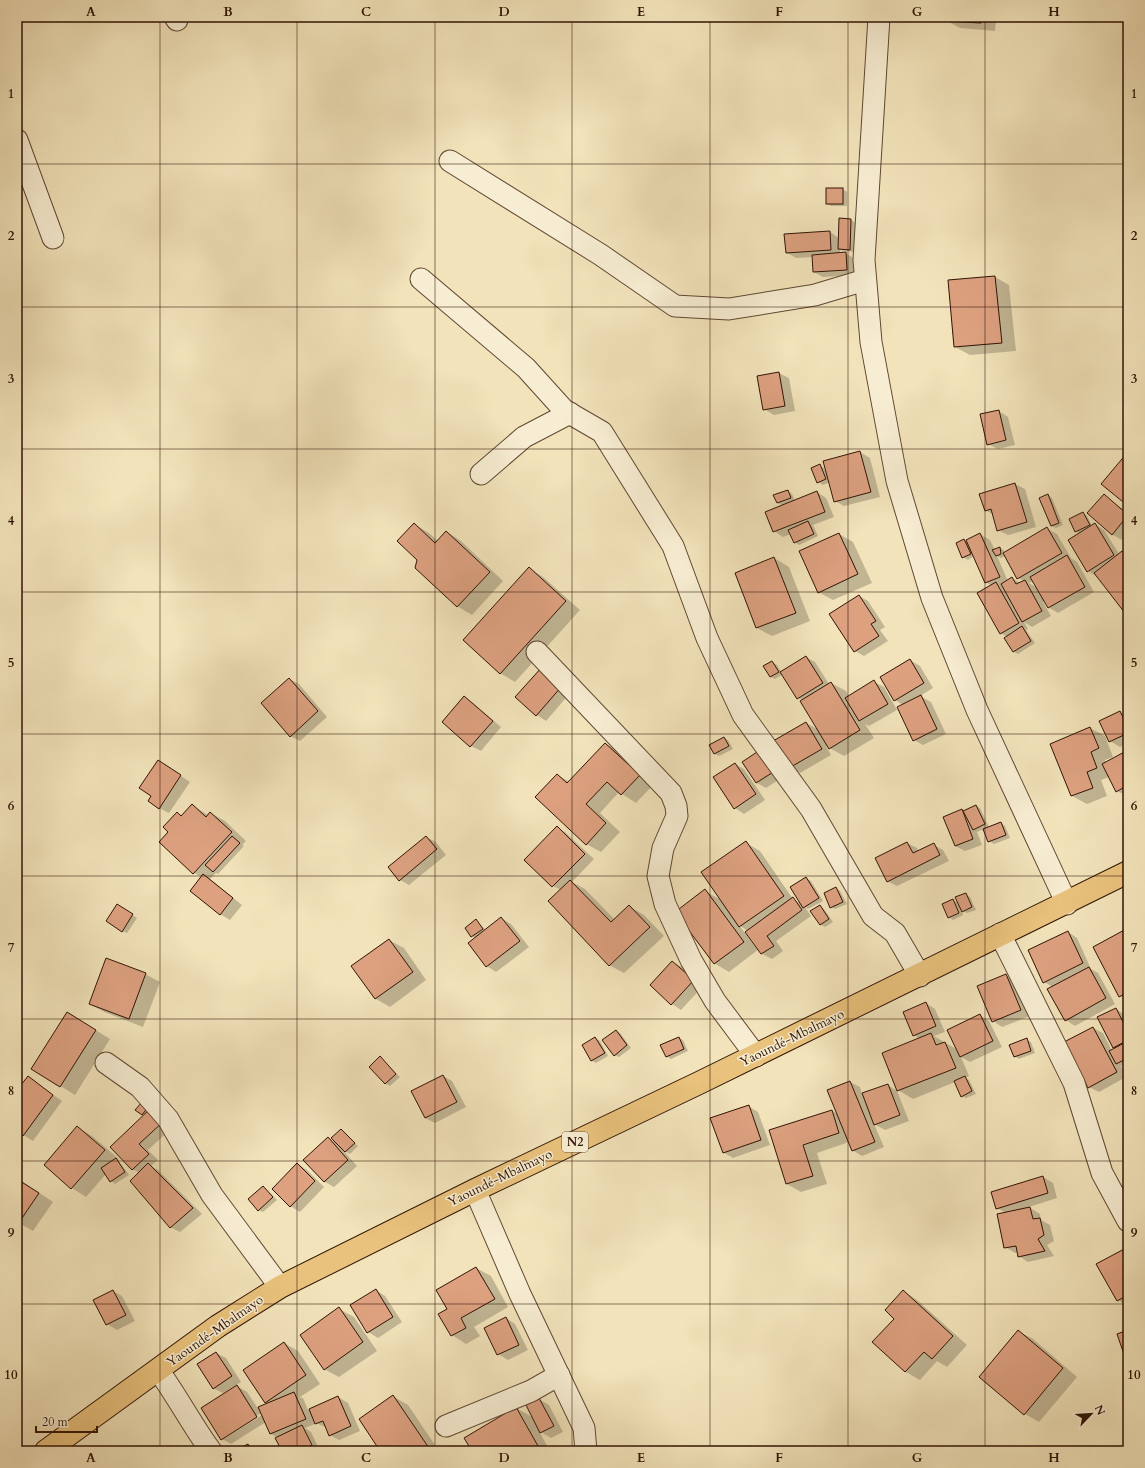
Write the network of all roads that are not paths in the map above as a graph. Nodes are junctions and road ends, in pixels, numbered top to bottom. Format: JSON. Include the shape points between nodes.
{"nodes":[{"id":1,"x":879,"y":17,"type":"edge"},
{"id":2,"x":17,"y":140,"type":"edge"},
{"id":3,"x":450,"y":161,"type":"dead end"},
{"id":4,"x":53,"y":238,"type":"dead end"},
{"id":5,"x":422,"y":279,"type":"dead end"},
{"id":6,"x":865,"y":280,"type":"junction"},
{"id":7,"x":570,"y":413,"type":"junction"},
{"id":8,"x":481,"y":474,"type":"dead end"},
{"id":9,"x":537,"y":652,"type":"dead end"},
{"id":10,"x":1128,"y":872,"type":"edge"},
{"id":11,"x":1067,"y":904,"type":"junction"},
{"id":12,"x":1000,"y":934,"type":"junction"},
{"id":13,"x":920,"y":976,"type":"junction"},
{"id":14,"x":756,"y":1056,"type":"junction"},
{"id":15,"x":106,"y":1063,"type":"dead end"},
{"id":16,"x":475,"y":1190,"type":"junction"},
{"id":17,"x":1128,"y":1221,"type":"edge"},
{"id":18,"x":280,"y":1286,"type":"junction"},
{"id":19,"x":158,"y":1370,"type":"junction"},
{"id":20,"x":559,"y":1375,"type":"junction"},
{"id":21,"x":446,"y":1426,"type":"dead end"},
{"id":22,"x":46,"y":1451,"type":"edge"},
{"id":23,"x":211,"y":1451,"type":"edge"},
{"id":24,"x":586,"y":1451,"type":"edge"}],
"edges":[{"from":1,"to":6,"type":"street","via":[[864,260]]},
{"from":2,"to":4,"type":"street"},
{"from":3,"to":6,"type":"street","via":[[601,255],[675,306],[729,309],[814,295]]},
{"from":5,"to":7,"type":"street","via":[[526,368],[564,410]]},
{"from":6,"to":11,"type":"street","via":[[871,342],[897,481],[932,598],[977,710]]},
{"from":7,"to":8,"type":"street","via":[[524,437]]},
{"from":7,"to":13,"type":"street","via":[[602,432],[673,546],[707,638],[743,715],[811,809],[873,916],[895,933]]},
{"from":9,"to":14,"type":"street","via":[[671,793],[677,816],[663,848],[658,876],[665,904],[691,960],[715,1001]]},
{"from":10,"to":11,"type":"highway","name":"Yaoundé-Mbalmayo","number":"N2"},
{"from":11,"to":12,"type":"highway","name":"Yaoundé-Mbalmayo","number":"N2"},
{"from":12,"to":13,"type":"highway","name":"Yaoundé-Mbalmayo","number":"N2"},
{"from":12,"to":17,"type":"street","via":[[1074,1083],[1102,1173]]},
{"from":13,"to":14,"type":"highway","name":"Yaoundé-Mbalmayo","number":"N2"},
{"from":14,"to":16,"type":"highway","name":"Yaoundé-Mbalmayo","number":"N2"},
{"from":15,"to":18,"type":"street","via":[[140,1087],[168,1119],[212,1195]]},
{"from":16,"to":18,"type":"highway","name":"Yaoundé-Mbalmayo","number":"N2"},
{"from":16,"to":20,"type":"street","via":[[520,1294]]},
{"from":18,"to":19,"type":"highway","name":"Yaoundé-Mbalmayo","number":"N2","via":[[218,1326]]},
{"from":19,"to":22,"type":"highway","name":"Yaoundé-Mbalmayo","number":"N2"},
{"from":19,"to":23,"type":"street"},
{"from":20,"to":21,"type":"street","via":[[530,1391]]},
{"from":20,"to":24,"type":"street","via":[[584,1428]]}]}
